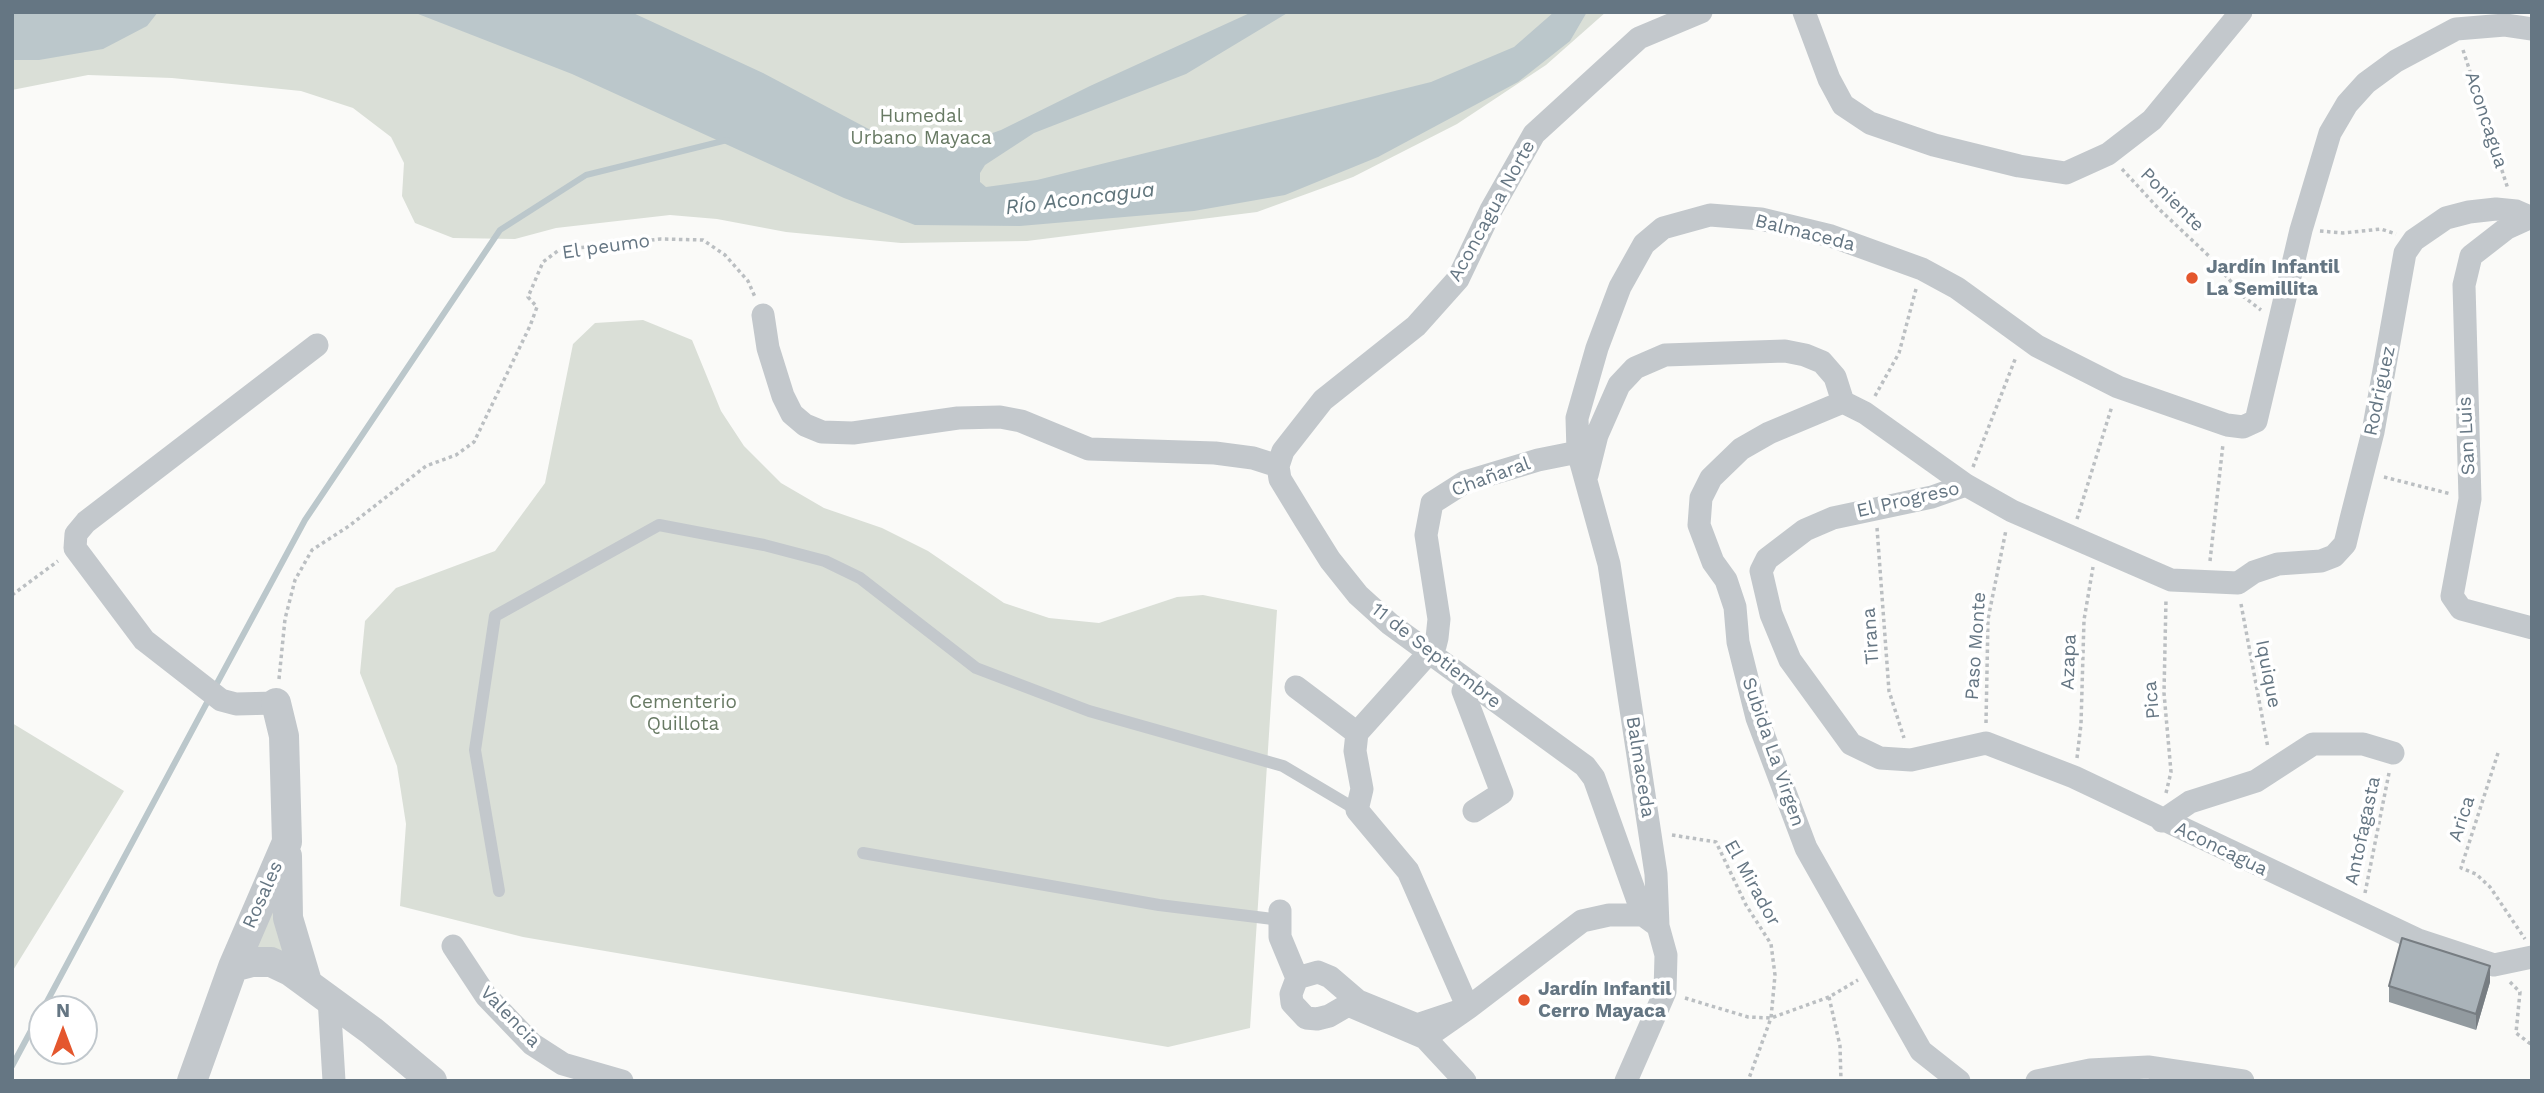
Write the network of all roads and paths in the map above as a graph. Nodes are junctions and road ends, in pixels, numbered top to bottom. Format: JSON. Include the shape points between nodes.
{"nodes":[{"id":1,"x":1702,"y":12,"type":"edge"},
{"id":2,"x":1804,"y":12,"type":"edge"},
{"id":3,"x":2241,"y":12,"type":"edge"},
{"id":4,"x":2456,"y":29,"type":"junction"},
{"id":5,"x":2532,"y":30,"type":"edge"},
{"id":6,"x":2108,"y":154,"type":"junction"},
{"id":7,"x":2526,"y":216,"type":"edge"},
{"id":8,"x":2301,"y":230,"type":"junction"},
{"id":9,"x":2414,"y":240,"type":"junction"},
{"id":10,"x":1922,"y":269,"type":"junction"},
{"id":11,"x":763,"y":315,"type":"joint"},
{"id":12,"x":2279,"y":319,"type":"junction"},
{"id":13,"x":2025,"y":334,"type":"junction"},
{"id":14,"x":317,"y":345,"type":"dead end"},
{"id":15,"x":2118,"y":387,"type":"junction"},
{"id":16,"x":1843,"y":402,"type":"junction"},
{"id":17,"x":1865,"y":413,"type":"junction"},
{"id":18,"x":2227,"y":425,"type":"junction"},
{"id":19,"x":1578,"y":452,"type":"junction"},
{"id":20,"x":1278,"y":466,"type":"junction"},
{"id":21,"x":2361,"y":471,"type":"junction"},
{"id":22,"x":1586,"y":478,"type":"junction"},
{"id":23,"x":1966,"y":485,"type":"junction"},
{"id":24,"x":2470,"y":499,"type":"junction"},
{"id":25,"x":1876,"y":507,"type":"junction"},
{"id":26,"x":2012,"y":511,"type":"junction"},
{"id":27,"x":2070,"y":538,"type":"junction"},
{"id":28,"x":2344,"y":544,"type":"joint"},
{"id":29,"x":75,"y":548,"type":"junction"},
{"id":30,"x":2096,"y":548,"type":"junction"},
{"id":31,"x":2168,"y":577,"type":"junction"},
{"id":32,"x":2238,"y":583,"type":"junction"},
{"id":33,"x":2208,"y":584,"type":"junction"},
{"id":34,"x":12,"y":595,"type":"edge"},
{"id":35,"x":2532,"y":628,"type":"edge"},
{"id":36,"x":1430,"y":651,"type":"junction"},
{"id":37,"x":1468,"y":682,"type":"junction"},
{"id":38,"x":1296,"y":687,"type":"dead end"},
{"id":39,"x":276,"y":703,"type":"junction"},
{"id":40,"x":1357,"y":733,"type":"junction"},
{"id":41,"x":1986,"y":743,"type":"junction"},
{"id":42,"x":2393,"y":753,"type":"joint"},
{"id":43,"x":2498,"y":753,"type":"dead end"},
{"id":44,"x":1911,"y":760,"type":"junction"},
{"id":45,"x":2273,"y":770,"type":"junction"},
{"id":46,"x":2074,"y":777,"type":"junction"},
{"id":47,"x":1357,"y":810,"type":"junction"},
{"id":48,"x":1474,"y":811,"type":"dead end"},
{"id":49,"x":2160,"y":820,"type":"junction"},
{"id":50,"x":1650,"y":834,"type":"junction"},
{"id":51,"x":288,"y":842,"type":"junction"},
{"id":52,"x":863,"y":853,"type":"dead end"},
{"id":53,"x":499,"y":891,"type":"dead end"},
{"id":54,"x":2360,"y":915,"type":"junction"},
{"id":55,"x":1281,"y":916,"type":"joint"},
{"id":56,"x":1651,"y":920,"type":"junction"},
{"id":57,"x":453,"y":946,"type":"dead end"},
{"id":58,"x":2532,"y":949,"type":"edge"},
{"id":59,"x":2532,"y":957,"type":"edge"},
{"id":60,"x":2494,"y":965,"type":"junction"},
{"id":61,"x":233,"y":967,"type":"junction"},
{"id":62,"x":1875,"y":970,"type":"junction"},
{"id":63,"x":1297,"y":978,"type":"junction"},
{"id":64,"x":318,"y":990,"type":"junction"},
{"id":65,"x":1665,"y":992,"type":"junction"},
{"id":66,"x":1829,"y":998,"type":"junction"},
{"id":67,"x":1468,"y":1008,"type":"junction"},
{"id":68,"x":1770,"y":1018,"type":"junction"},
{"id":69,"x":1425,"y":1038,"type":"junction"},
{"id":70,"x":2532,"y":1045,"type":"edge"},
{"id":71,"x":192,"y":1081,"type":"edge"},
{"id":72,"x":334,"y":1081,"type":"edge"},
{"id":73,"x":432,"y":1081,"type":"edge"},
{"id":74,"x":622,"y":1081,"type":"edge"},
{"id":75,"x":1465,"y":1081,"type":"edge"},
{"id":76,"x":1626,"y":1081,"type":"edge"},
{"id":77,"x":1748,"y":1081,"type":"edge"},
{"id":78,"x":1841,"y":1081,"type":"edge"},
{"id":79,"x":1959,"y":1081,"type":"edge"},
{"id":80,"x":2037,"y":1081,"type":"edge"},
{"id":81,"x":2243,"y":1081,"type":"edge"}],
"edges":[{"from":1,"to":20,"type":"street","name":"Aconcagua Norte","via":[[1639,38],[1534,134],[1458,279],[1416,326],[1323,400],[1283,451]]},
{"from":2,"to":6,"type":"street","via":[[1843,104],[1870,123],[1934,145],[2046,171],[2066,173]]},
{"from":3,"to":6,"type":"street","via":[[2170,101]]},
{"from":4,"to":5,"type":"street","via":[[2505,25]]},
{"from":4,"to":7,"type":"path","name":"Aconcagua"},
{"from":4,"to":8,"type":"street","via":[[2396,61],[2347,104],[2330,133]]},
{"from":6,"to":12,"type":"path","name":"Poniente","via":[[2227,274],[2244,297]]},
{"from":7,"to":9,"type":"street","via":[[2469,212],[2446,218]]},
{"from":7,"to":24,"type":"street","name":"San Luis","via":[[2471,256],[2464,285]]},
{"from":8,"to":9,"type":"path","via":[[2343,233],[2381,229]]},
{"from":8,"to":12,"type":"street"},
{"from":9,"to":21,"type":"street","name":"Rodriguez","via":[[2401,270],[2374,432]]},
{"from":10,"to":13,"type":"street","name":"Balmaceda"},
{"from":10,"to":17,"type":"path","via":[[1899,353]]},
{"from":10,"to":19,"type":"street","name":"Balmaceda","via":[[1831,236],[1761,219],[1710,215],[1663,228],[1635,255],[1620,287],[1580,407]]},
{"from":11,"to":20,"type":"street","via":[[768,348],[792,414],[822,432],[891,429],[980,416],[1021,421],[1088,449],[1215,453]]},
{"from":11,"to":39,"type":"path","name":"El peumo","via":[[748,281],[725,255],[702,240],[661,239],[559,250],[543,262],[528,296],[537,307],[530,326],[474,442],[456,455],[426,466],[312,550],[295,580],[285,619]]},
{"from":12,"to":18,"type":"street","via":[[2256,421],[2243,427]]},
{"from":13,"to":15,"type":"street","name":"Balmaceda","via":[[2059,359]]},
{"from":13,"to":23,"type":"path"},
{"from":14,"to":29,"type":"street","via":[[86,522],[76,534]]},
{"from":15,"to":18,"type":"street","name":"Balmaceda"},
{"from":15,"to":27,"type":"path"},
{"from":16,"to":17,"type":"street"},
{"from":16,"to":22,"type":"street","via":[[1835,377],[1822,362],[1805,355],[1785,351],[1664,355],[1635,368],[1619,385],[1597,435]]},
{"from":16,"to":62,"type":"street","name":"Subida La Virgen","via":[[1741,449],[1711,478],[1701,498],[1699,525],[1735,607],[1738,642],[1757,718],[1806,848]]},
{"from":17,"to":23,"type":"street"},
{"from":18,"to":33,"type":"path","via":[[2214,501]]},
{"from":19,"to":22,"type":"street","name":"Balmaceda"},
{"from":19,"to":36,"type":"street","name":"Chañaral","via":[[1465,482],[1432,503],[1426,535],[1439,628]]},
{"from":20,"to":36,"type":"street","name":"11 de Septiembre","via":[[1280,479],[1305,520],[1358,595]]},
{"from":21,"to":24,"type":"path"},
{"from":21,"to":28,"type":"street","name":"Rodriguez"},
{"from":22,"to":50,"type":"street","name":"Balmaceda","via":[[1609,564]]},
{"from":23,"to":25,"type":"street","name":"El Progreso","via":[[1932,497]]},
{"from":23,"to":26,"type":"street","name":"El Progreso"},
{"from":24,"to":35,"type":"street","name":"San Luis","via":[[2453,583],[2454,603],[2461,609]]},
{"from":25,"to":44,"type":"path","name":"Tirana","via":[[1889,691]]},
{"from":25,"to":44,"type":"street","name":"El Progreso","via":[[1805,530],[1767,559],[1761,571],[1763,589],[1790,660],[1851,744],[1880,758]]},
{"from":26,"to":27,"type":"street","name":"El Progreso"},
{"from":26,"to":41,"type":"path","name":"Paso Monte","via":[[1988,619]]},
{"from":27,"to":30,"type":"street","name":"El Progreso"},
{"from":28,"to":32,"type":"street","name":"El Progreso","via":[[2334,556],[2321,561],[2278,564]]},
{"from":29,"to":34,"type":"path"},
{"from":29,"to":39,"type":"street","via":[[144,640],[220,700]]},
{"from":30,"to":31,"type":"street","name":"El Progreso"},
{"from":30,"to":46,"type":"path","name":"Azapa","via":[[2084,620],[2081,724]]},
{"from":31,"to":33,"type":"street","name":"El Progreso"},
{"from":31,"to":49,"type":"path","name":"Pica","via":[[2164,694],[2171,772]]},
{"from":32,"to":33,"type":"street","name":"El Progreso"},
{"from":32,"to":45,"type":"path","name":"Iquique"},
{"from":36,"to":37,"type":"street","name":"11 de Septiembre"},
{"from":36,"to":40,"type":"street"},
{"from":37,"to":48,"type":"street","via":[[1463,691],[1503,793]]},
{"from":37,"to":56,"type":"street","name":"11 de Septiembre","via":[[1585,766],[1594,778]]},
{"from":38,"to":40,"type":"street"},
{"from":39,"to":51,"type":"street","name":"Rosales","via":[[284,736]]},
{"from":40,"to":47,"type":"street","via":[[1355,751],[1362,789]]},
{"from":41,"to":44,"type":"street"},
{"from":41,"to":46,"type":"street","name":"Aconcagua"},
{"from":42,"to":45,"type":"street","via":[[2362,744],[2313,744]]},
{"from":42,"to":54,"type":"path","name":"Antofagasta"},
{"from":43,"to":58,"type":"path","name":"Arica","via":[[2461,868],[2490,887]]},
{"from":45,"to":49,"type":"street","via":[[2190,802]]},
{"from":46,"to":49,"type":"street","name":"Aconcagua"},
{"from":47,"to":53,"type":"lane","via":[[1283,766],[1089,711],[976,668],[860,578],[825,561],[659,525],[495,616],[475,750]]},
{"from":47,"to":67,"type":"street","via":[[1408,871]]},
{"from":49,"to":54,"type":"street","name":"Aconcagua"},
{"from":50,"to":56,"type":"street","name":"Balmaceda"},
{"from":50,"to":68,"type":"path","name":"El Mirador","via":[[1716,842],[1770,944],[1775,975]]},
{"from":51,"to":61,"type":"street","name":"Rosales"},
{"from":51,"to":64,"type":"street","via":[[288,918]]},
{"from":52,"to":55,"type":"lane","via":[[1159,905]]},
{"from":54,"to":60,"type":"street","name":"Aconcagua","via":[[2430,945]]},
{"from":55,"to":63,"type":"street","via":[[1280,937]]},
{"from":56,"to":65,"type":"street","name":"Balmaceda","via":[[1666,955]]},
{"from":56,"to":67,"type":"street","via":[[1609,915],[1582,921]]},
{"from":57,"to":74,"type":"street","name":"Valencia","via":[[486,996],[532,1044],[564,1064]]},
{"from":59,"to":60,"type":"street","name":"Aconcagua"},
{"from":60,"to":70,"type":"path","via":[[2520,992],[2516,1033]]},
{"from":61,"to":64,"type":"street","via":[[271,962]]},
{"from":61,"to":71,"type":"street","name":"Rosales"},
{"from":62,"to":66,"type":"path"},
{"from":62,"to":79,"type":"street","name":"Subida La Virgen","via":[[1921,1051]]},
{"from":63,"to":67,"type":"street","via":[[1318,972],[1358,1001],[1417,1025]]},
{"from":63,"to":69,"type":"street","via":[[1292,1003],[1306,1017],[1329,1016],[1348,1004]]},
{"from":64,"to":72,"type":"street"},
{"from":64,"to":73,"type":"street"},
{"from":65,"to":68,"type":"path","via":[[1748,1017]]},
{"from":65,"to":76,"type":"street","name":"Balmaceda"},
{"from":66,"to":68,"type":"path"},
{"from":66,"to":78,"type":"path","via":[[1840,1046]]},
{"from":67,"to":69,"type":"street"},
{"from":68,"to":77,"type":"path","name":"El Mirador"},
{"from":69,"to":75,"type":"street"},
{"from":80,"to":81,"type":"street","via":[[2090,1070],[2148,1067]]}]}
